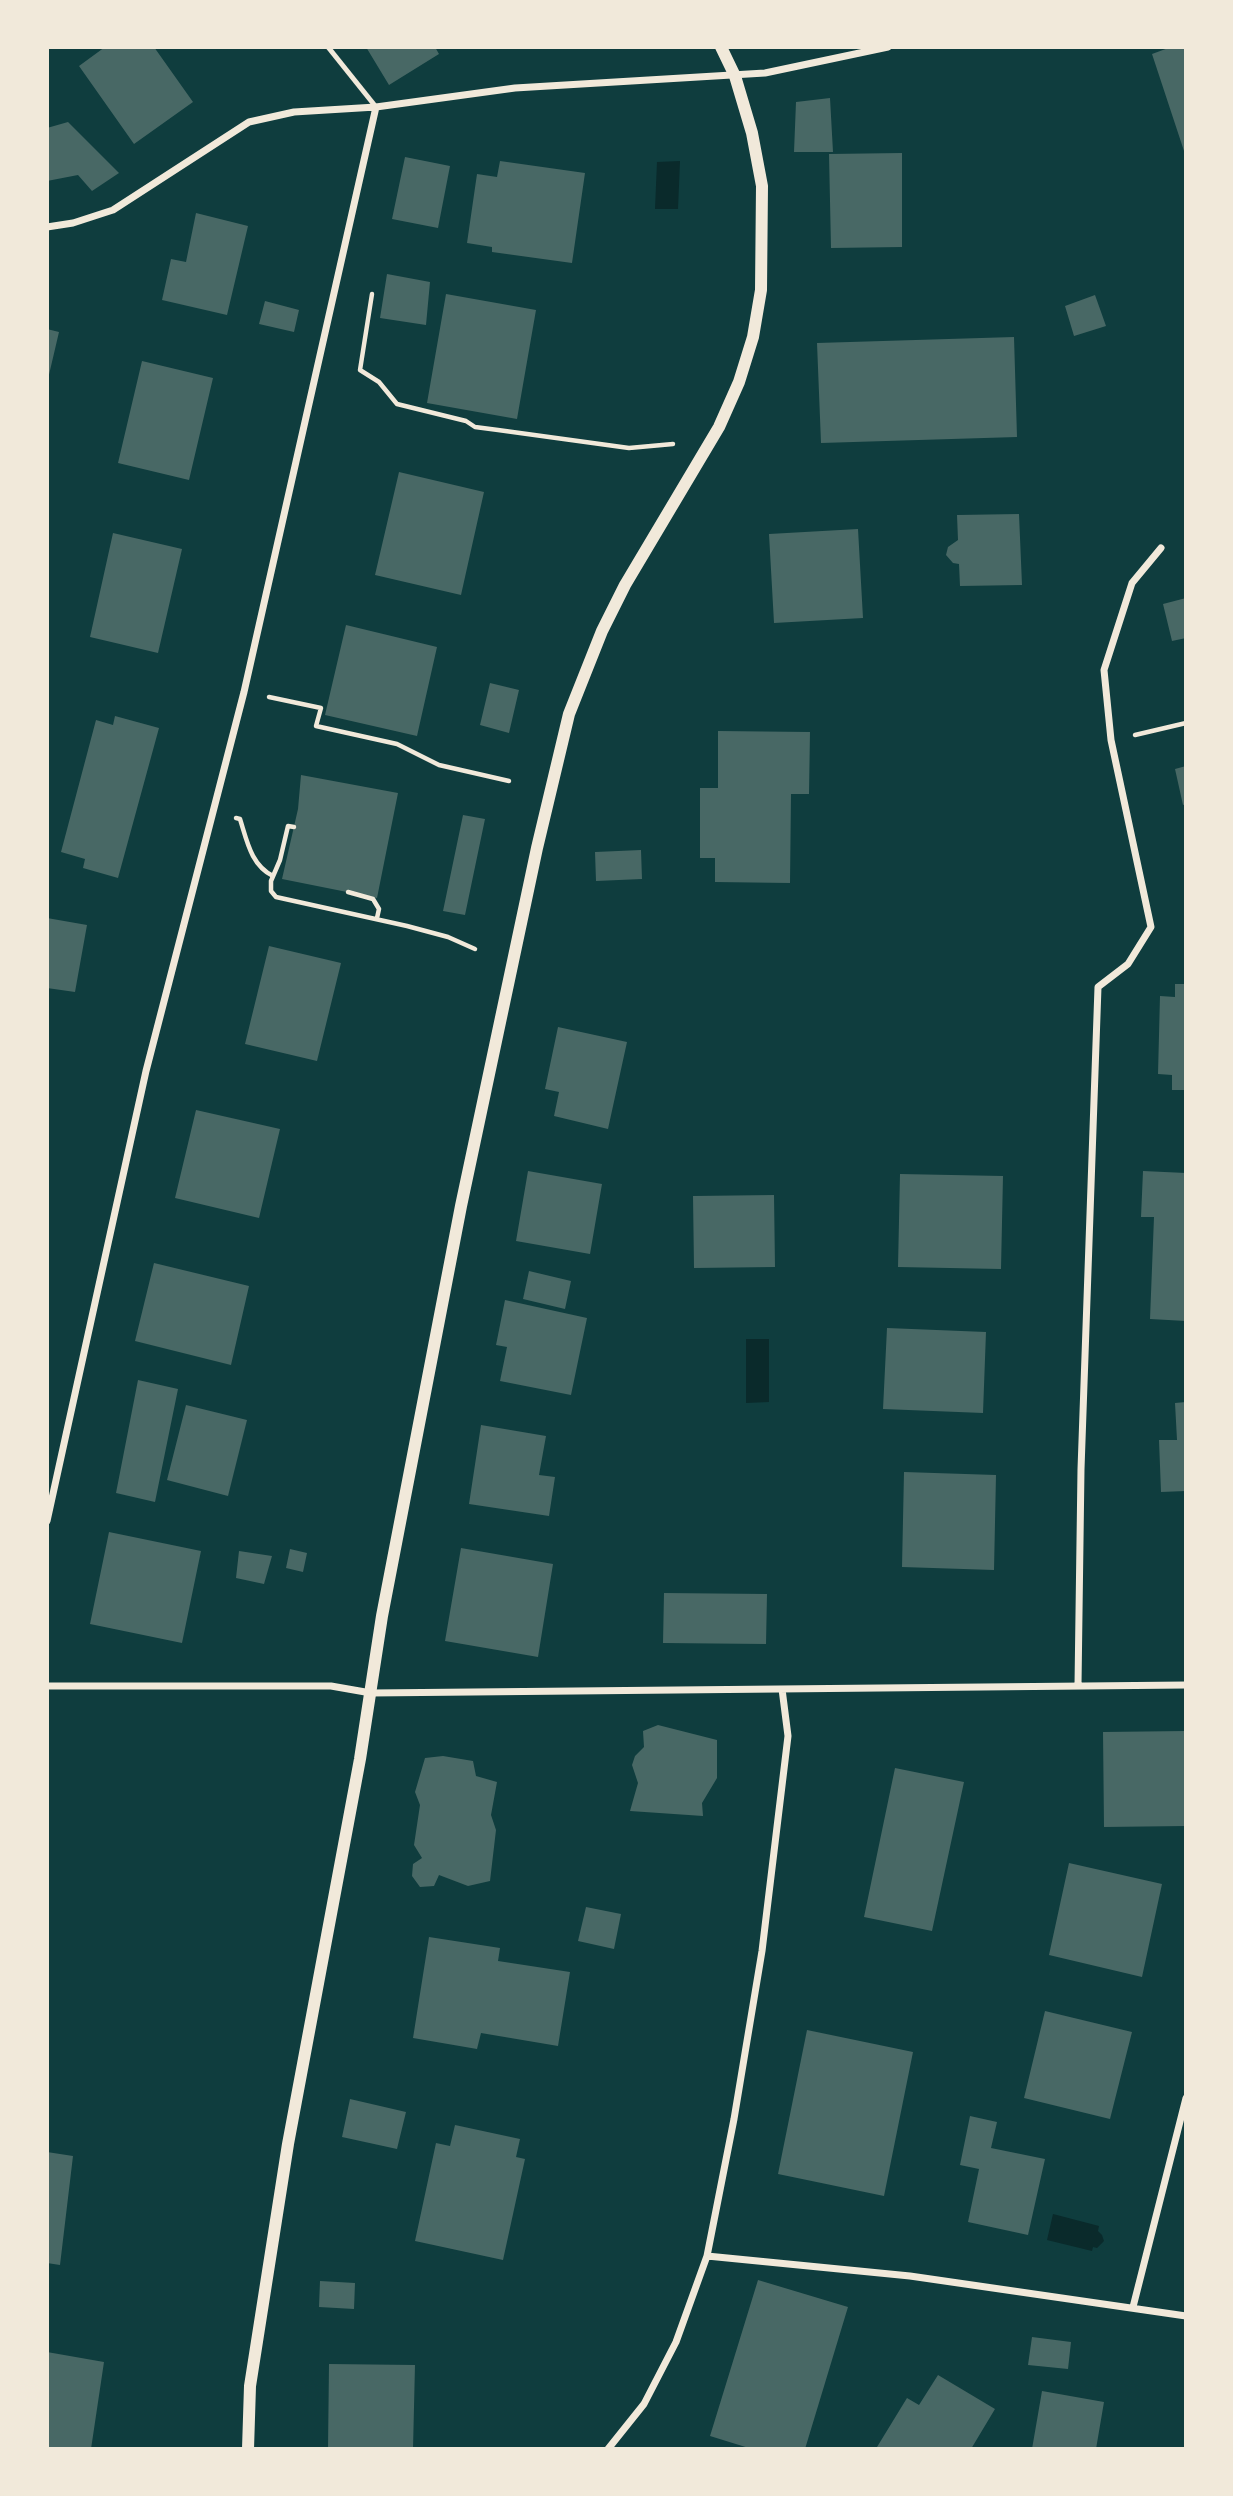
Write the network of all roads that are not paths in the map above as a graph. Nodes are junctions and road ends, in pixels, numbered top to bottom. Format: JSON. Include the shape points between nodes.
{"nodes":[{"id":1,"x":328,"y":47,"type":"edge"},
{"id":2,"x":721,"y":47,"type":"edge"},
{"id":3,"x":888,"y":47,"type":"edge"},
{"id":4,"x":735,"y":76,"type":"junction"},
{"id":5,"x":376,"y":107,"type":"junction"},
{"id":6,"x":47,"y":228,"type":"edge"},
{"id":7,"x":1161,"y":548,"type":"dead end"},
{"id":8,"x":47,"y":1521,"type":"edge"},
{"id":9,"x":1078,"y":1685,"type":"junction"},
{"id":10,"x":1186,"y":1685,"type":"edge"},
{"id":11,"x":47,"y":1686,"type":"edge"},
{"id":12,"x":782,"y":1689,"type":"junction"},
{"id":13,"x":371,"y":1693,"type":"junction"},
{"id":14,"x":1186,"y":2098,"type":"edge"},
{"id":15,"x":707,"y":2256,"type":"junction"},
{"id":16,"x":1133,"y":2307,"type":"junction"},
{"id":17,"x":1186,"y":2316,"type":"edge"},
{"id":18,"x":248,"y":2449,"type":"edge"},
{"id":19,"x":608,"y":2449,"type":"edge"}],
"edges":[{"from":1,"to":5,"type":"lane"},
{"from":2,"to":4,"type":"street"},
{"from":3,"to":4,"type":"street"},
{"from":4,"to":5,"type":"street","via":[[515,88]]},
{"from":4,"to":13,"type":"street","via":[[762,187],[761,290],[753,337],[719,427],[625,585],[569,713],[461,1206]]},
{"from":5,"to":6,"type":"street","via":[[295,113],[249,122],[113,210]]},
{"from":5,"to":8,"type":"street","via":[[241,703],[146,1071]]},
{"from":7,"to":9,"type":"street","via":[[1132,583],[1104,670],[1111,740],[1151,927],[1128,964],[1098,987]]},
{"from":9,"to":10,"type":"street"},
{"from":9,"to":12,"type":"street"},
{"from":11,"to":13,"type":"street","via":[[331,1686]]},
{"from":12,"to":13,"type":"street"},
{"from":12,"to":15,"type":"street","via":[[788,1736],[762,1951]]},
{"from":13,"to":18,"type":"street","via":[[288,2144],[250,2386]]},
{"from":14,"to":16,"type":"street"},
{"from":15,"to":16,"type":"street","via":[[910,2276]]},
{"from":15,"to":19,"type":"street","via":[[676,2342],[644,2404]]},
{"from":16,"to":17,"type":"street"}]}
